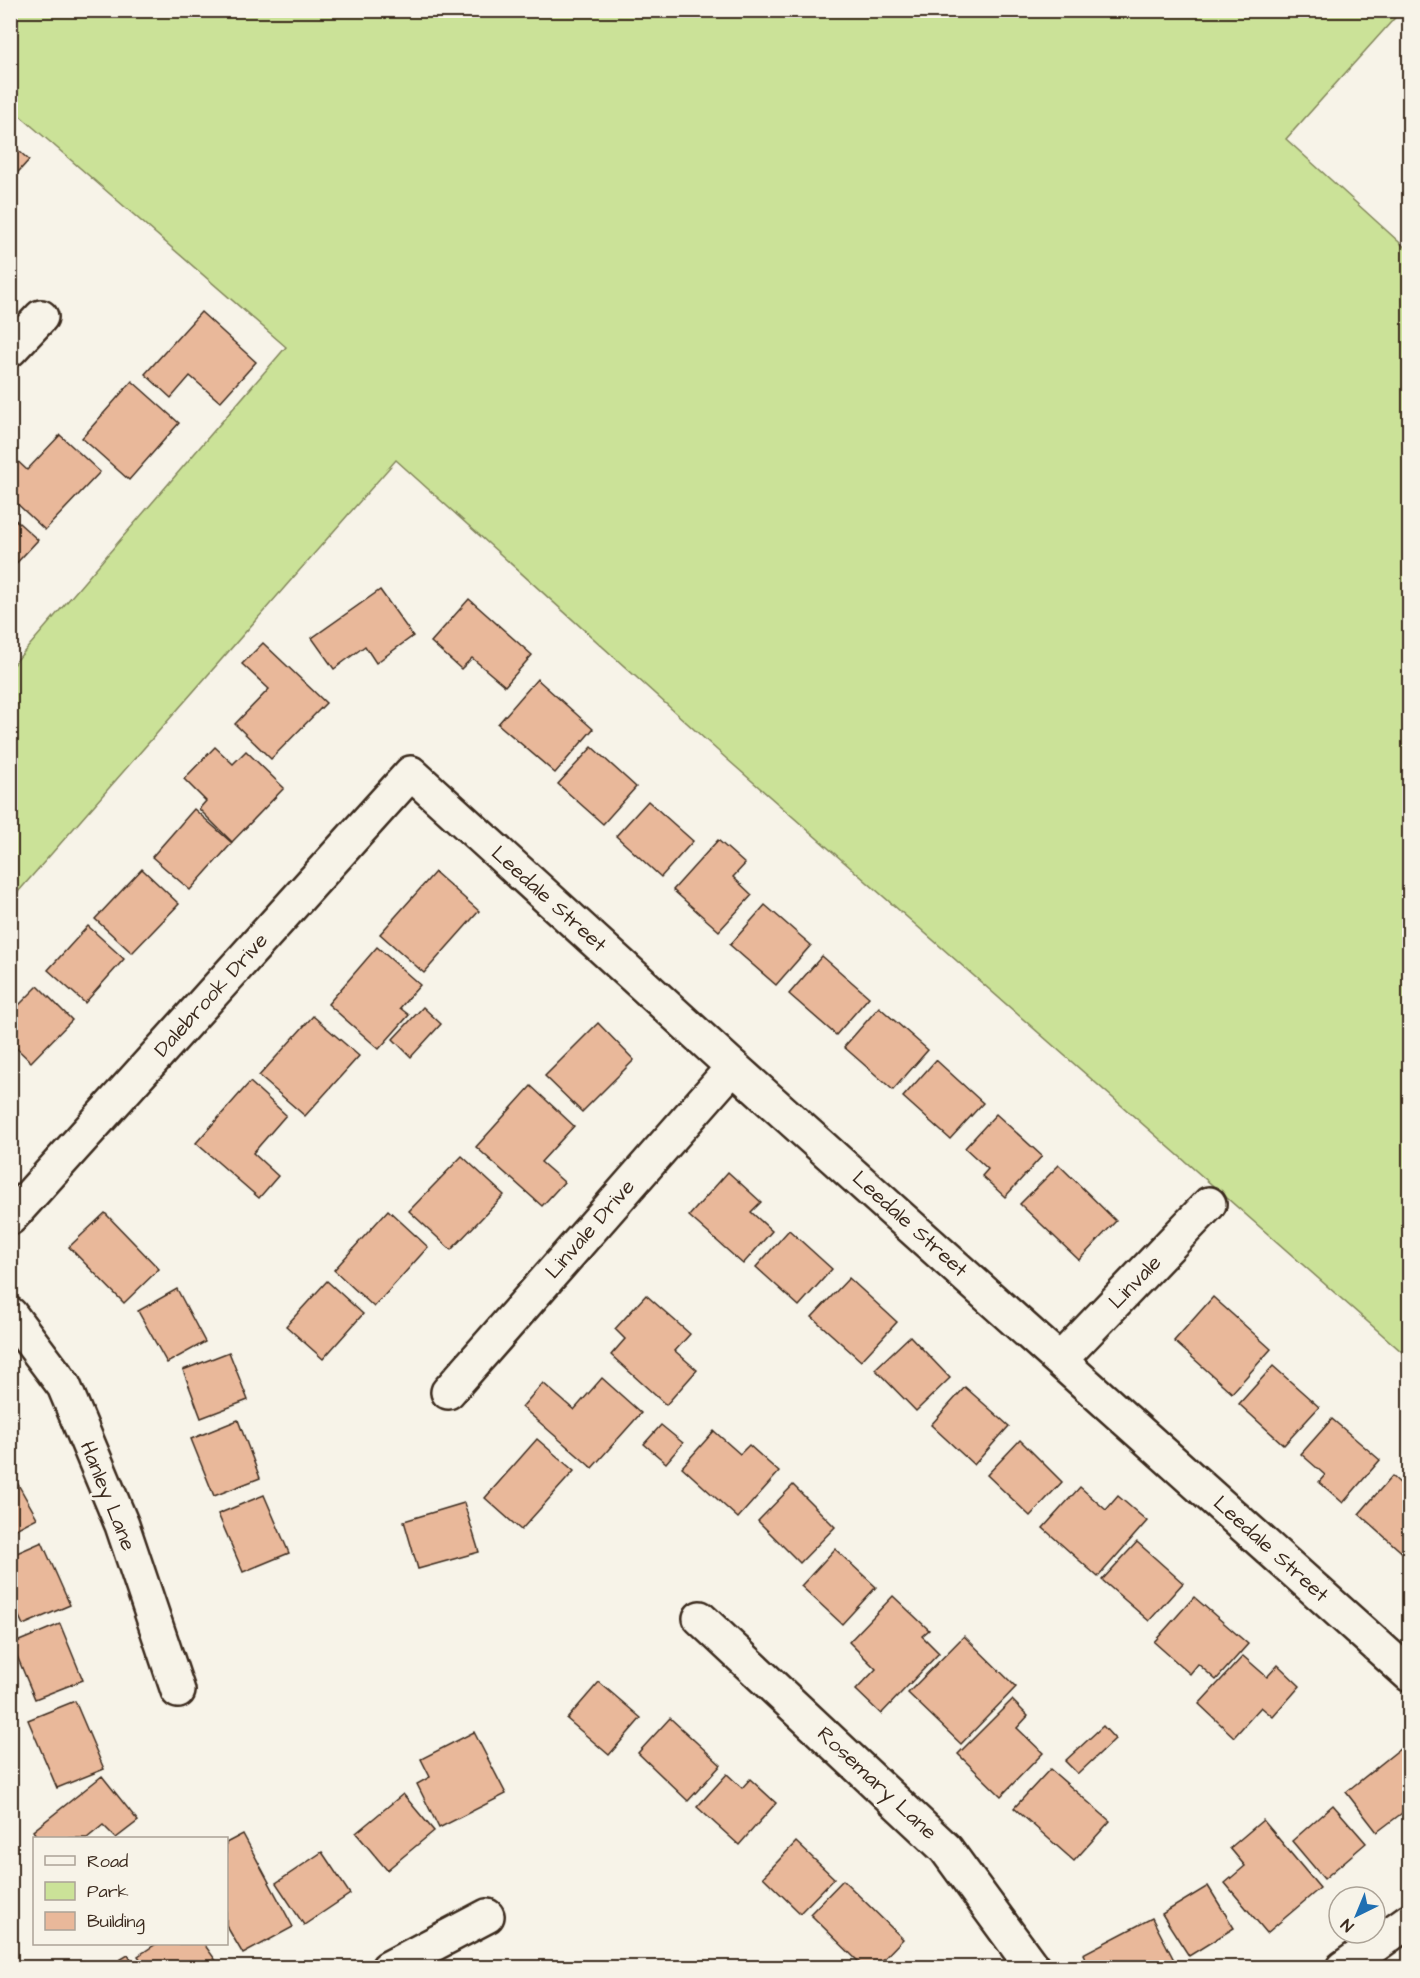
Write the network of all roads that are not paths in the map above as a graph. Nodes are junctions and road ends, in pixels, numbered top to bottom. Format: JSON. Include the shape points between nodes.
{"nodes":[{"id":1,"x":41,"y":317,"type":"dead end"},
{"id":2,"x":10,"y":350,"type":"edge"},
{"id":3,"x":411,"y":773,"type":"joint"},
{"id":4,"x":733,"y":1067,"type":"junction"},
{"id":5,"x":1209,"y":1204,"type":"dead end"},
{"id":6,"x":10,"y":1218,"type":"edge"},
{"id":7,"x":10,"y":1314,"type":"edge"},
{"id":8,"x":1061,"y":1359,"type":"junction"},
{"id":9,"x":448,"y":1392,"type":"dead end"},
{"id":10,"x":700,"y":1618,"type":"dead end"},
{"id":11,"x":1410,"y":1675,"type":"edge"},
{"id":12,"x":178,"y":1691,"type":"dead end"},
{"id":13,"x":487,"y":1916,"type":"dead end"},
{"id":14,"x":1410,"y":1920,"type":"edge"},
{"id":15,"x":388,"y":1968,"type":"edge"},
{"id":16,"x":1033,"y":1968,"type":"edge"},
{"id":17,"x":1343,"y":1968,"type":"edge"}],
"edges":[{"from":1,"to":2,"type":"street"},
{"from":3,"to":4,"type":"street","name":"Leedale Street"},
{"from":3,"to":6,"type":"street","name":"Dalebrook Drive"},
{"from":4,"to":8,"type":"street","name":"Leedale Street"},
{"from":4,"to":9,"type":"street","name":"Linvale Drive"},
{"from":5,"to":8,"type":"street","name":"Linvale"},
{"from":7,"to":12,"type":"street","name":"Hanley Lane","via":[[64,1386],[122,1526]]},
{"from":8,"to":11,"type":"street","name":"Leedale Street"},
{"from":10,"to":16,"type":"street","name":"Rosemary Lane","via":[[946,1849]]},
{"from":13,"to":15,"type":"street"},
{"from":14,"to":17,"type":"street"}]}
